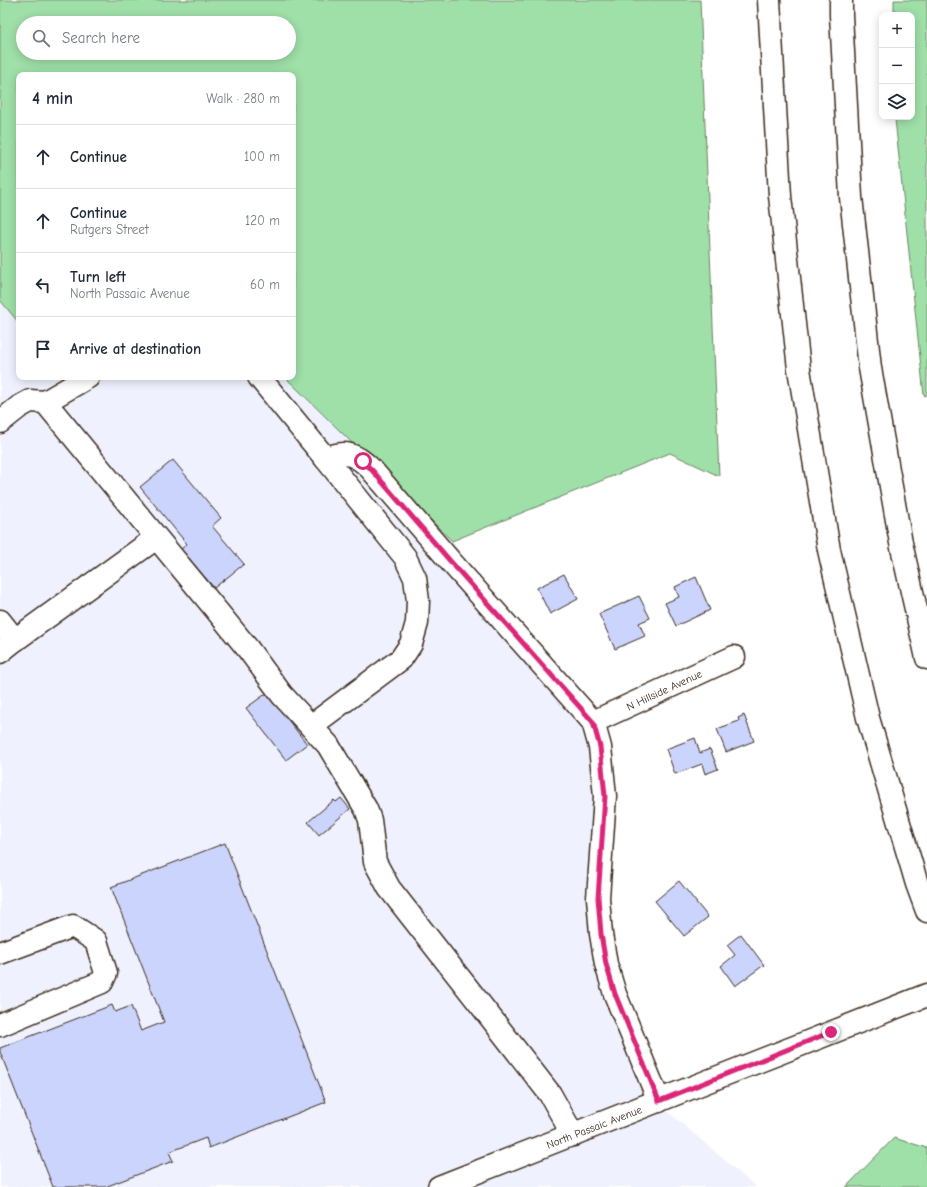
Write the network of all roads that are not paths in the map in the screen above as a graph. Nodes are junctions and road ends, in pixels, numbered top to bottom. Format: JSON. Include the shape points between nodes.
{"nodes":[{"id":1,"x":769,"y":0,"type":"edge"},
{"id":2,"x":841,"y":0,"type":"edge"},
{"id":3,"x":83,"y":380,"type":"edge"},
{"id":4,"x":261,"y":380,"type":"edge"},
{"id":5,"x":44,"y":402,"type":"junction"},
{"id":6,"x":0,"y":422,"type":"edge"},
{"id":7,"x":326,"y":459,"type":"junction"},
{"id":8,"x":156,"y":538,"type":"junction"},
{"id":9,"x":0,"y":621,"type":"edge"},
{"id":10,"x":8,"y":646,"type":"edge"},
{"id":11,"x":734,"y":657,"type":"dead end"},
{"id":12,"x":927,"y":658,"type":"edge"},
{"id":13,"x":593,"y":722,"type":"junction"},
{"id":14,"x":311,"y":726,"type":"junction"},
{"id":15,"x":927,"y":911,"type":"edge"},
{"id":16,"x":0,"y":953,"type":"edge"},
{"id":17,"x":927,"y":995,"type":"edge"},
{"id":18,"x":0,"y":1025,"type":"edge"},
{"id":19,"x":659,"y":1101,"type":"junction"},
{"id":20,"x":573,"y":1135,"type":"junction"},
{"id":21,"x":439,"y":1187,"type":"edge"}],
"edges":[{"from":1,"to":15,"type":"main road","via":[[780,196],[799,369],[829,550],[868,718]]},
{"from":2,"to":12,"type":"main road","via":[[851,197],[870,368],[901,543]]},
{"from":3,"to":5,"type":"main road"},
{"from":4,"to":7,"type":"main road"},
{"from":5,"to":6,"type":"main road","via":[[30,401]]},
{"from":5,"to":8,"type":"main road"},
{"from":7,"to":13,"type":"main road","via":[[343,454],[354,455],[363,461]]},
{"from":7,"to":14,"type":"main road","via":[[405,557],[415,578],[417,623],[411,644],[401,659]]},
{"from":8,"to":10,"type":"main road"},
{"from":8,"to":14,"type":"main road","via":[[248,649],[282,695]]},
{"from":9,"to":10,"type":"main road"},
{"from":11,"to":13,"type":"main road","name":"N Hillside Avenue"},
{"from":13,"to":19,"type":"main road","via":[[600,747],[605,796],[598,898],[606,964],[615,994]]},
{"from":14,"to":20,"type":"main road","via":[[328,745],[366,809],[376,862],[389,888],[550,1094]]},
{"from":16,"to":18,"type":"main road","via":[[73,926],[96,941],[106,973],[102,982]]},
{"from":17,"to":19,"type":"main road","name":"North Passaic Avenue"},
{"from":19,"to":20,"type":"main road","name":"North Passaic Avenue"},
{"from":20,"to":21,"type":"main road","name":"North Passaic Avenue"}]}
